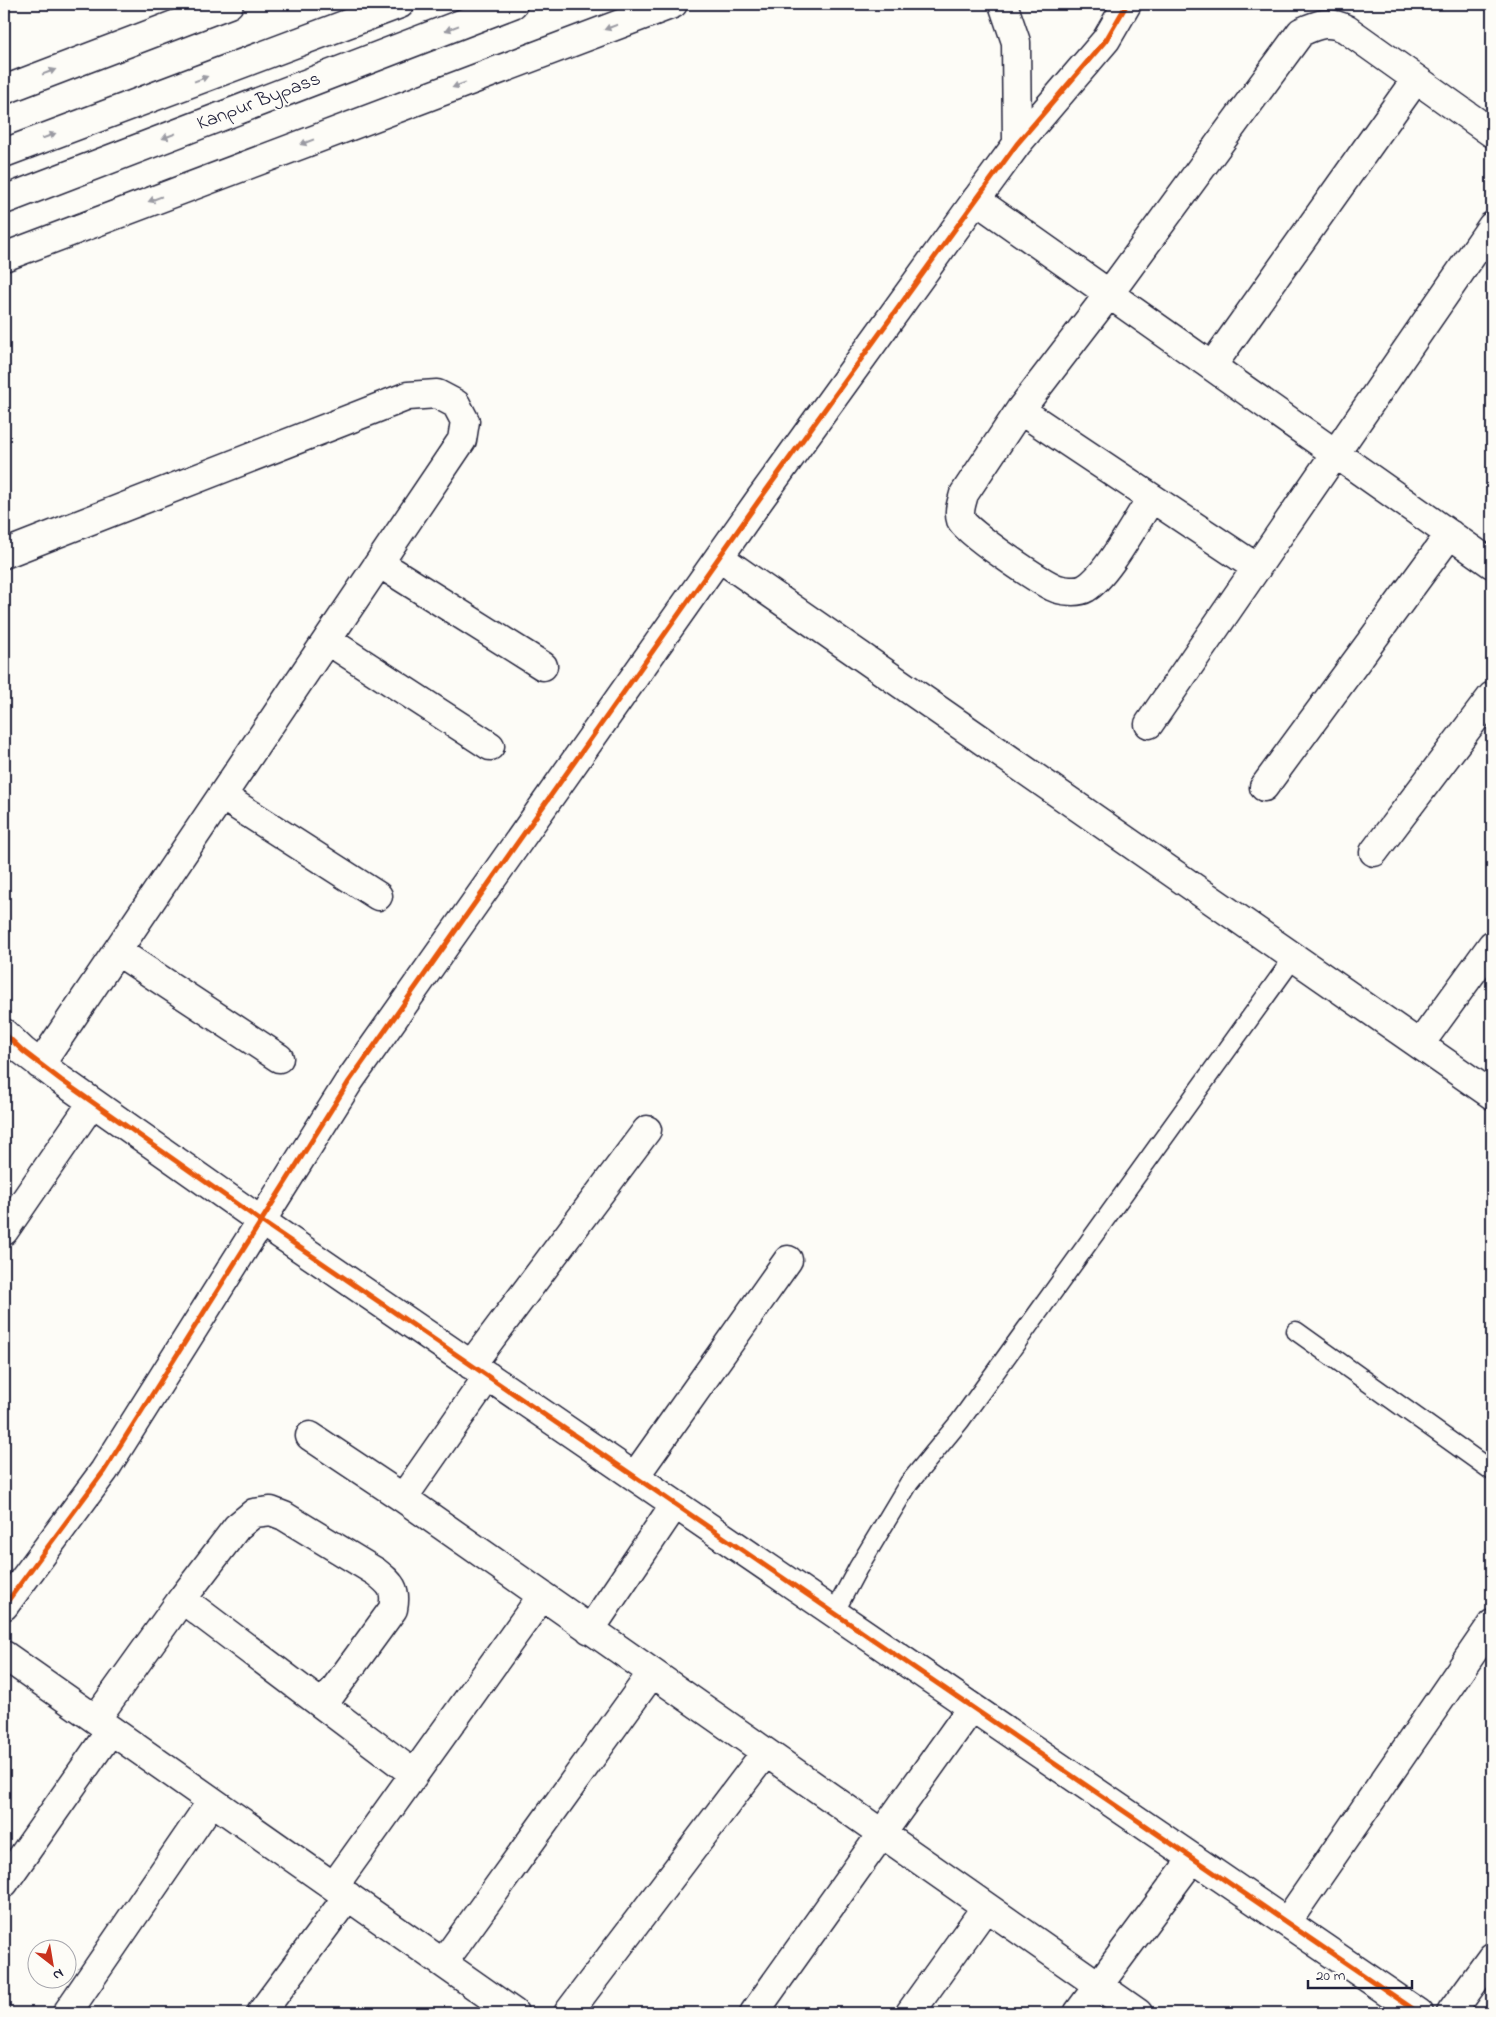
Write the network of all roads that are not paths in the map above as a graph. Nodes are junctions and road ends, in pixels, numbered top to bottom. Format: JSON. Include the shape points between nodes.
{"nodes":[{"id":1,"x":229,"y":4,"type":"edge"},
{"id":2,"x":400,"y":4,"type":"edge"},
{"id":3,"x":514,"y":4,"type":"edge"},
{"id":4,"x":673,"y":4,"type":"edge"},
{"id":5,"x":1003,"y":4,"type":"edge"},
{"id":6,"x":1126,"y":5,"type":"edge"},
{"id":7,"x":1416,"y":79,"type":"junction"},
{"id":8,"x":4,"y":90,"type":"edge"},
{"id":9,"x":1492,"y":134,"type":"edge"},
{"id":10,"x":1017,"y":144,"type":"junction"},
{"id":11,"x":4,"y":153,"type":"edge"},
{"id":12,"x":4,"y":200,"type":"edge"},
{"id":13,"x":976,"y":200,"type":"junction"},
{"id":14,"x":1492,"y":226,"type":"edge"},
{"id":15,"x":4,"y":257,"type":"edge"},
{"id":16,"x":1109,"y":294,"type":"junction"},
{"id":17,"x":1212,"y":366,"type":"junction"},
{"id":18,"x":1020,"y":410,"type":"junction"},
{"id":19,"x":1335,"y":454,"type":"junction"},
{"id":20,"x":1150,"y":499,"type":"junction"},
{"id":21,"x":1450,"y":534,"type":"junction"},
{"id":22,"x":4,"y":554,"type":"edge"},
{"id":23,"x":720,"y":558,"type":"junction"},
{"id":24,"x":379,"y":563,"type":"junction"},
{"id":25,"x":1492,"y":564,"type":"edge"},
{"id":26,"x":1256,"y":568,"type":"junction"},
{"id":27,"x":327,"y":640,"type":"junction"},
{"id":28,"x":543,"y":666,"type":"dead end"},
{"id":29,"x":1492,"y":696,"type":"edge"},
{"id":30,"x":1149,"y":724,"type":"dead end"},
{"id":31,"x":490,"y":746,"type":"dead end"},
{"id":32,"x":1264,"y":787,"type":"dead end"},
{"id":33,"x":222,"y":796,"type":"junction"},
{"id":34,"x":1374,"y":852,"type":"dead end"},
{"id":35,"x":378,"y":896,"type":"dead end"},
{"id":36,"x":1492,"y":944,"type":"edge"},
{"id":37,"x":117,"y":951,"type":"junction"},
{"id":38,"x":1294,"y":957,"type":"junction"},
{"id":39,"x":4,"y":1033,"type":"edge"},
{"id":40,"x":1420,"y":1044,"type":"junction"},
{"id":41,"x":279,"y":1058,"type":"dead end"},
{"id":42,"x":40,"y":1065,"type":"junction"},
{"id":43,"x":1492,"y":1095,"type":"edge"},
{"id":44,"x":92,"y":1102,"type":"junction"},
{"id":45,"x":646,"y":1130,"type":"dead end"},
{"id":46,"x":261,"y":1221,"type":"junction"},
{"id":47,"x":4,"y":1231,"type":"edge"},
{"id":48,"x":788,"y":1260,"type":"dead end"},
{"id":49,"x":1296,"y":1331,"type":"dead end"},
{"id":50,"x":480,"y":1370,"type":"junction"},
{"id":51,"x":310,"y":1436,"type":"dead end"},
{"id":52,"x":1492,"y":1470,"type":"edge"},
{"id":53,"x":635,"y":1476,"type":"junction"},
{"id":54,"x":403,"y":1498,"type":"junction"},
{"id":55,"x":675,"y":1504,"type":"junction"},
{"id":56,"x":542,"y":1596,"type":"junction"},
{"id":57,"x":182,"y":1599,"type":"junction"},
{"id":58,"x":4,"y":1606,"type":"edge"},
{"id":59,"x":834,"y":1613,"type":"junction"},
{"id":60,"x":1492,"y":1624,"type":"edge"},
{"id":61,"x":590,"y":1630,"type":"junction"},
{"id":62,"x":4,"y":1655,"type":"edge"},
{"id":63,"x":652,"y":1673,"type":"junction"},
{"id":64,"x":323,"y":1705,"type":"junction"},
{"id":65,"x":972,"y":1707,"type":"junction"},
{"id":66,"x":104,"y":1725,"type":"junction"},
{"id":67,"x":765,"y":1753,"type":"junction"},
{"id":68,"x":414,"y":1774,"type":"junction"},
{"id":69,"x":212,"y":1801,"type":"junction"},
{"id":70,"x":882,"y":1834,"type":"junction"},
{"id":71,"x":1193,"y":1858,"type":"junction"},
{"id":72,"x":4,"y":1883,"type":"edge"},
{"id":73,"x":341,"y":1891,"type":"junction"},
{"id":74,"x":986,"y":1907,"type":"junction"},
{"id":75,"x":1287,"y":1922,"type":"junction"},
{"id":76,"x":1492,"y":1956,"type":"edge"},
{"id":77,"x":443,"y":1963,"type":"junction"},
{"id":78,"x":1099,"y":1986,"type":"junction"},
{"id":79,"x":68,"y":2013,"type":"edge"},
{"id":80,"x":261,"y":2013,"type":"edge"},
{"id":81,"x":514,"y":2013,"type":"edge"},
{"id":82,"x":568,"y":2013,"type":"edge"},
{"id":83,"x":754,"y":2013,"type":"edge"},
{"id":84,"x":910,"y":2013,"type":"edge"},
{"id":85,"x":1078,"y":2013,"type":"edge"},
{"id":86,"x":1138,"y":2013,"type":"edge"},
{"id":87,"x":1419,"y":2013,"type":"edge"},
{"id":88,"x":1451,"y":2013,"type":"edge"}],
"edges":[{"from":8,"to":1,"type":"main road","one_way":true},
{"from":11,"to":2,"type":"main road","name":"Kanpur Bypass","one_way":true},
{"from":3,"to":12,"type":"main road","name":"Kanpur Bypass","one_way":true},
{"from":4,"to":15,"type":"main road","one_way":true},
{"from":5,"to":10,"type":"main road","via":[[1016,42]]},
{"from":6,"to":10,"type":"main road","via":[[1106,40]]},
{"from":7,"to":9,"type":"main road"},
{"from":7,"to":16,"type":"main road","via":[[1335,23],[1318,23],[1301,32]]},
{"from":7,"to":17,"type":"main road"},
{"from":10,"to":13,"type":"main road"},
{"from":13,"to":16,"type":"main road"},
{"from":13,"to":23,"type":"main road"},
{"from":14,"to":19,"type":"main road"},
{"from":16,"to":17,"type":"main road"},
{"from":16,"to":18,"type":"main road"},
{"from":17,"to":19,"type":"main road"},
{"from":18,"to":20,"type":"main road"},
{"from":18,"to":20,"type":"main road","via":[[964,494],[961,520],[972,534],[1054,588],[1084,590],[1098,579]]},
{"from":19,"to":21,"type":"main road"},
{"from":19,"to":26,"type":"main road"},
{"from":20,"to":26,"type":"main road"},
{"from":21,"to":25,"type":"main road"},
{"from":21,"to":32,"type":"main road"},
{"from":22,"to":24,"type":"main road","via":[[408,396],[437,394],[456,404],[465,421],[462,440]]},
{"from":23,"to":38,"type":"main road"},
{"from":23,"to":46,"type":"main road","via":[[348,1084]]},
{"from":24,"to":27,"type":"main road"},
{"from":24,"to":28,"type":"main road"},
{"from":26,"to":30,"type":"main road"},
{"from":27,"to":31,"type":"main road"},
{"from":27,"to":33,"type":"main road"},
{"from":29,"to":34,"type":"main road"},
{"from":33,"to":35,"type":"main road"},
{"from":33,"to":37,"type":"main road"},
{"from":36,"to":40,"type":"main road"},
{"from":37,"to":41,"type":"main road"},
{"from":37,"to":42,"type":"main road"},
{"from":38,"to":40,"type":"main road"},
{"from":38,"to":59,"type":"lane","via":[[960,1421],[909,1483]]},
{"from":39,"to":42,"type":"main road"},
{"from":40,"to":43,"type":"main road"},
{"from":42,"to":44,"type":"main road"},
{"from":44,"to":46,"type":"main road"},
{"from":44,"to":47,"type":"main road"},
{"from":45,"to":50,"type":"main road"},
{"from":46,"to":50,"type":"main road"},
{"from":46,"to":58,"type":"main road","via":[[104,1471]]},
{"from":48,"to":53,"type":"main road"},
{"from":49,"to":52,"type":"lane"},
{"from":50,"to":53,"type":"main road"},
{"from":50,"to":54,"type":"main road"},
{"from":51,"to":54,"type":"main road"},
{"from":53,"to":55,"type":"main road"},
{"from":54,"to":56,"type":"main road"},
{"from":55,"to":59,"type":"main road"},
{"from":55,"to":61,"type":"main road"},
{"from":56,"to":61,"type":"main road"},
{"from":56,"to":68,"type":"main road"},
{"from":57,"to":64,"type":"main road"},
{"from":57,"to":64,"type":"main road","via":[[237,1527],[254,1513],[271,1511],[284,1516],[376,1572],[389,1583],[395,1596],[393,1609]]},
{"from":57,"to":66,"type":"main road"},
{"from":59,"to":65,"type":"main road"},
{"from":60,"to":75,"type":"main road"},
{"from":61,"to":63,"type":"main road"},
{"from":62,"to":66,"type":"main road"},
{"from":63,"to":67,"type":"main road"},
{"from":63,"to":77,"type":"main road"},
{"from":64,"to":68,"type":"main road"},
{"from":65,"to":70,"type":"main road"},
{"from":65,"to":71,"type":"main road"},
{"from":66,"to":69,"type":"main road"},
{"from":66,"to":72,"type":"main road"},
{"from":67,"to":70,"type":"main road"},
{"from":67,"to":82,"type":"main road"},
{"from":68,"to":73,"type":"main road"},
{"from":69,"to":73,"type":"main road"},
{"from":69,"to":79,"type":"main road"},
{"from":70,"to":74,"type":"main road"},
{"from":70,"to":83,"type":"main road"},
{"from":71,"to":75,"type":"main road"},
{"from":71,"to":78,"type":"main road"},
{"from":73,"to":77,"type":"main road"},
{"from":73,"to":80,"type":"main road"},
{"from":74,"to":78,"type":"main road"},
{"from":74,"to":84,"type":"main road"},
{"from":75,"to":87,"type":"main road"},
{"from":76,"to":88,"type":"main road"},
{"from":77,"to":81,"type":"main road"},
{"from":78,"to":85,"type":"main road"},
{"from":78,"to":86,"type":"main road"}]}
